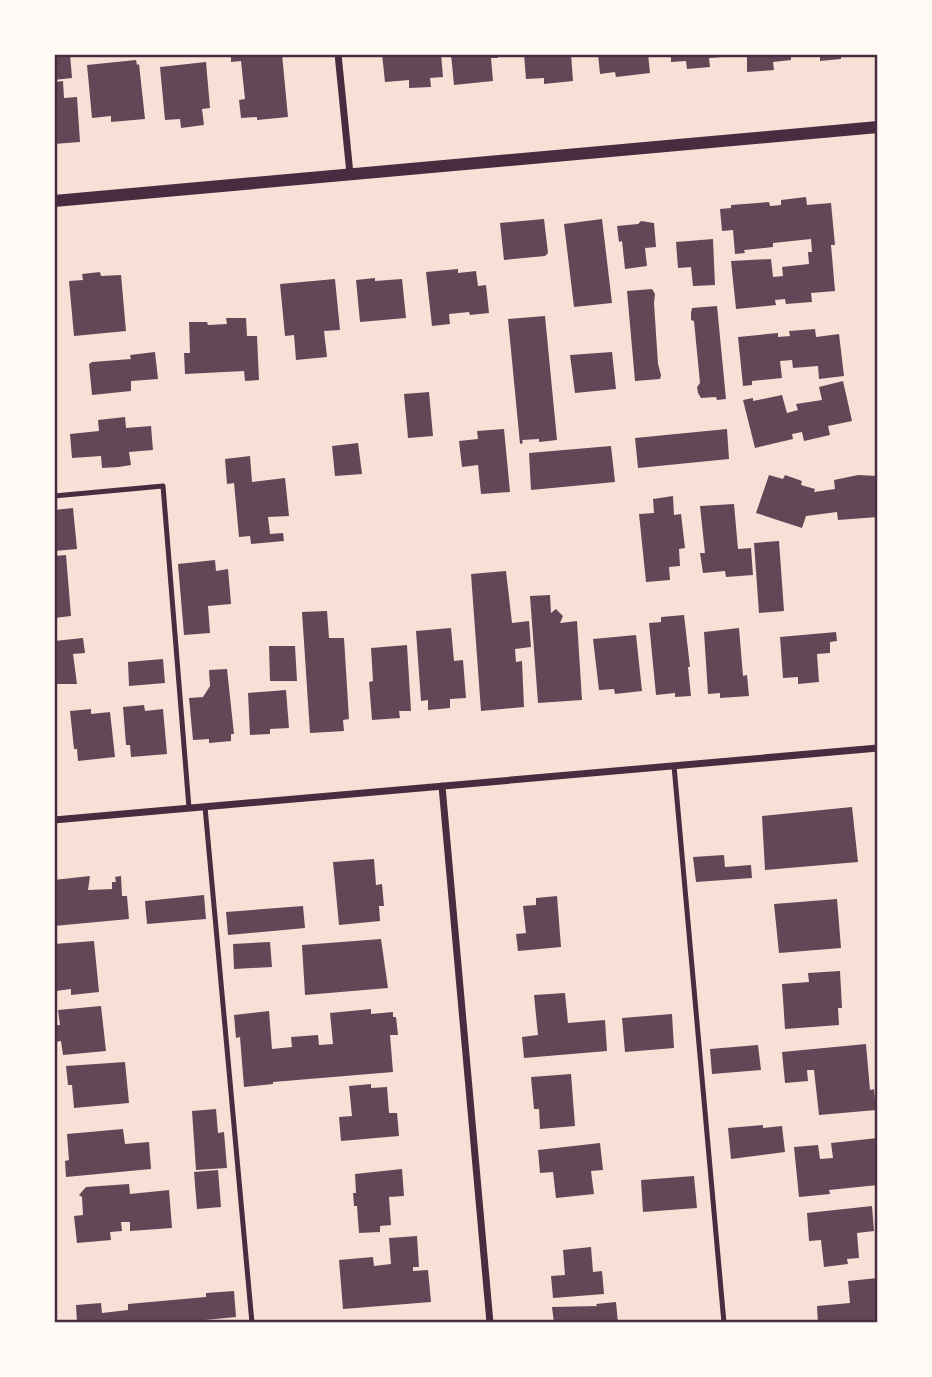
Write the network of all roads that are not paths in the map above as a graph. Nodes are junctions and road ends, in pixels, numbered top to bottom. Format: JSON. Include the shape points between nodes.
{"nodes":[{"id":1,"x":338,"y":54,"type":"edge"},
{"id":2,"x":878,"y":127,"type":"edge"},
{"id":3,"x":350,"y":174,"type":"junction"},
{"id":4,"x":54,"y":201,"type":"edge"},
{"id":5,"x":54,"y":496,"type":"edge"},
{"id":6,"x":878,"y":748,"type":"edge"},
{"id":7,"x":674,"y":766,"type":"junction"},
{"id":8,"x":442,"y":786,"type":"junction"},
{"id":9,"x":205,"y":807,"type":"junction"},
{"id":10,"x":189,"y":808,"type":"junction"},
{"id":11,"x":54,"y":820,"type":"edge"},
{"id":12,"x":251,"y":1323,"type":"edge"},
{"id":13,"x":489,"y":1323,"type":"edge"},
{"id":14,"x":724,"y":1323,"type":"edge"}],
"edges":[{"from":1,"to":3,"type":"street"},
{"from":2,"to":3,"type":"street"},
{"from":3,"to":4,"type":"street"},
{"from":5,"to":10,"type":"lane","via":[[163,486]]},
{"from":6,"to":7,"type":"street"},
{"from":7,"to":8,"type":"street"},
{"from":7,"to":14,"type":"lane"},
{"from":8,"to":9,"type":"street"},
{"from":8,"to":13,"type":"street"},
{"from":9,"to":10,"type":"street"},
{"from":9,"to":12,"type":"lane"},
{"from":10,"to":11,"type":"street"}]}
